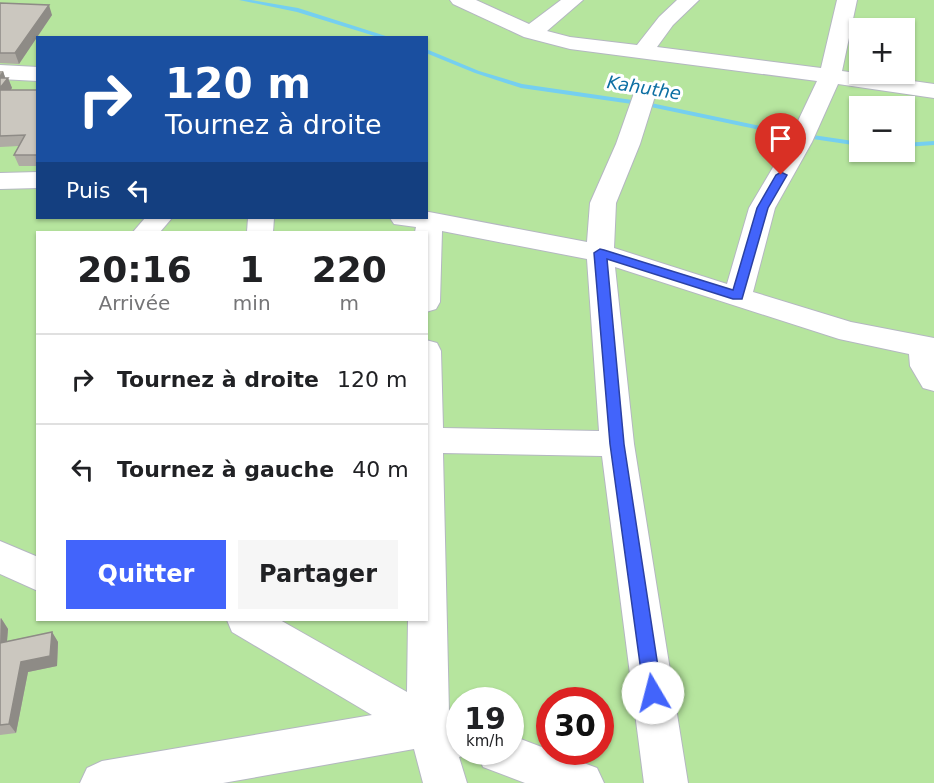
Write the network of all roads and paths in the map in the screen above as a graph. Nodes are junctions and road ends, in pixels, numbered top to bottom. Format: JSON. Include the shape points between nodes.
{"nodes":[{"id":1,"x":460,"y":0,"type":"edge"},
{"id":2,"x":573,"y":0,"type":"edge"},
{"id":3,"x":689,"y":0,"type":"edge"},
{"id":4,"x":847,"y":0,"type":"edge"},
{"id":5,"x":531,"y":33,"type":"junction"},
{"id":6,"x":641,"y":53,"type":"junction"},
{"id":7,"x":0,"y":72,"type":"edge"},
{"id":8,"x":36,"y":74,"type":"edge"},
{"id":9,"x":830,"y":76,"type":"junction"},
{"id":10,"x":934,"y":91,"type":"edge"},
{"id":11,"x":645,"y":93,"type":"dead end"},
{"id":12,"x":36,"y":180,"type":"edge"},
{"id":13,"x":0,"y":181,"type":"edge"},
{"id":14,"x":158,"y":219,"type":"edge"},
{"id":15,"x":416,"y":219,"type":"edge"},
{"id":16,"x":147,"y":231,"type":"edge"},
{"id":17,"x":600,"y":253,"type":"junction"},
{"id":18,"x":738,"y":296,"type":"junction"},
{"id":19,"x":929,"y":348,"type":"edge"},
{"id":20,"x":934,"y":380,"type":"edge"},
{"id":21,"x":428,"y":440,"type":"edge"},
{"id":22,"x":617,"y":444,"type":"junction"},
{"id":23,"x":428,"y":457,"type":"edge"},
{"id":24,"x":0,"y":556,"type":"edge"},
{"id":25,"x":36,"y":574,"type":"edge"},
{"id":26,"x":248,"y":621,"type":"edge"},
{"id":27,"x":444,"y":731,"type":"edge"},
{"id":28,"x":524,"y":762,"type":"edge"},
{"id":29,"x":102,"y":783,"type":"edge"},
{"id":30,"x":445,"y":783,"type":"edge"},
{"id":31,"x":582,"y":783,"type":"edge"},
{"id":32,"x":666,"y":783,"type":"edge"}],
"edges":[{"from":1,"to":5,"type":"street"},
{"from":2,"to":5,"type":"street"},
{"from":3,"to":6,"type":"street"},
{"from":4,"to":9,"type":"street"},
{"from":5,"to":6,"type":"street"},
{"from":6,"to":9,"type":"street"},
{"from":7,"to":8,"type":"street"},
{"from":9,"to":10,"type":"street"},
{"from":9,"to":18,"type":"street","via":[[800,142],[762,208]]},
{"from":11,"to":17,"type":"street","via":[[603,203]]},
{"from":12,"to":13,"type":"street"},
{"from":14,"to":16,"type":"street"},
{"from":15,"to":17,"type":"street"},
{"from":17,"to":18,"type":"street"},
{"from":17,"to":22,"type":"street"},
{"from":18,"to":19,"type":"street","via":[[849,332]]},
{"from":19,"to":20,"type":"street","via":[[925,366]]},
{"from":21,"to":22,"type":"street"},
{"from":22,"to":32,"type":"street"},
{"from":23,"to":27,"type":"street"},
{"from":24,"to":25,"type":"street"},
{"from":26,"to":27,"type":"street"},
{"from":27,"to":29,"type":"street"},
{"from":27,"to":30,"type":"street"},
{"from":28,"to":31,"type":"street"}]}
